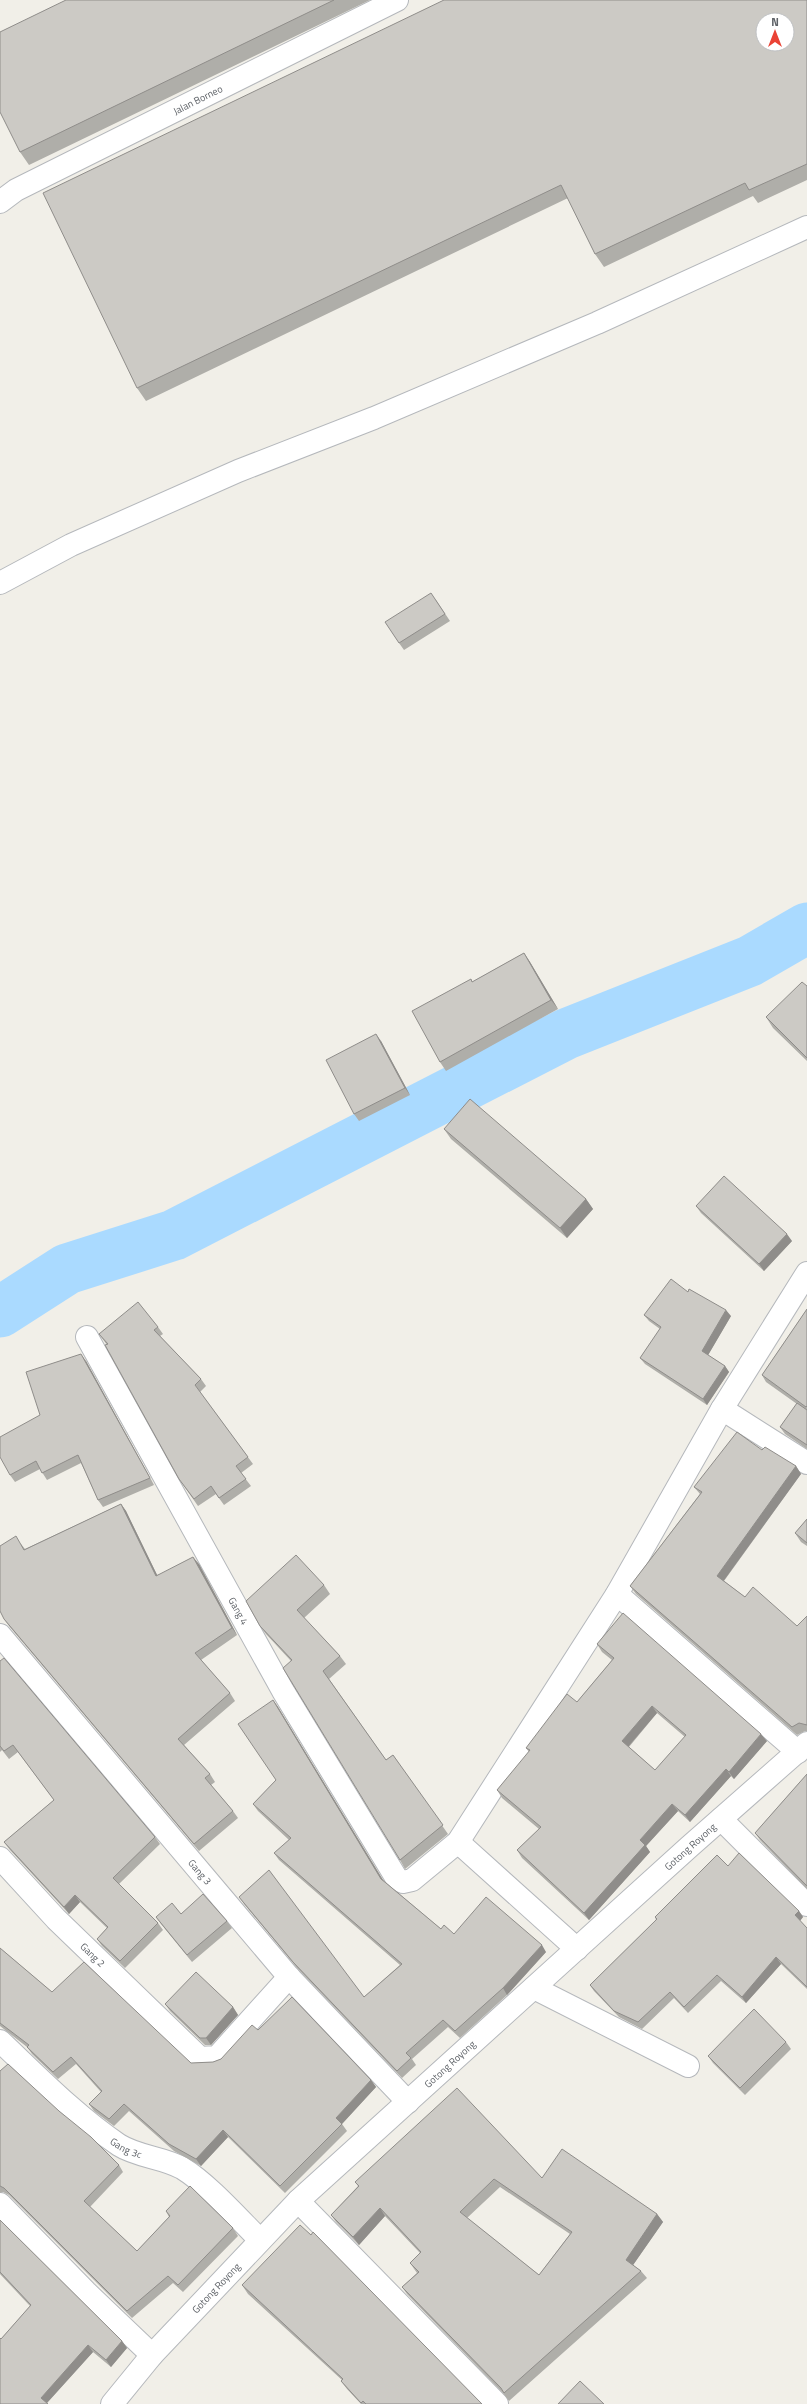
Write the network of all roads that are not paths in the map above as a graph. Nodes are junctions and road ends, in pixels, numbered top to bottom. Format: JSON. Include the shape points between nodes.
{"nodes":[{"id":1,"x":397,"y":0,"type":"edge"},
{"id":2,"x":0,"y":202,"type":"edge"},
{"id":3,"x":807,"y":227,"type":"edge"},
{"id":4,"x":0,"y":584,"type":"edge"},
{"id":5,"x":807,"y":1273,"type":"edge"},
{"id":6,"x":87,"y":1337,"type":"dead end"},
{"id":7,"x":722,"y":1409,"type":"junction"},
{"id":8,"x":807,"y":1464,"type":"edge"},
{"id":9,"x":617,"y":1594,"type":"junction"},
{"id":10,"x":0,"y":1635,"type":"edge"},
{"id":11,"x":803,"y":1748,"type":"edge"},
{"id":12,"x":721,"y":1819,"type":"junction"},
{"id":13,"x":458,"y":1842,"type":"junction"},
{"id":14,"x":0,"y":1858,"type":"edge"},
{"id":15,"x":807,"y":1905,"type":"edge"},
{"id":16,"x":577,"y":1949,"type":"junction"},
{"id":17,"x":289,"y":1977,"type":"junction"},
{"id":18,"x":534,"y":1988,"type":"junction"},
{"id":19,"x":0,"y":2041,"type":"edge"},
{"id":20,"x":688,"y":2066,"type":"dead end"},
{"id":21,"x":408,"y":2102,"type":"junction"},
{"id":22,"x":298,"y":2201,"type":"junction"},
{"id":23,"x":0,"y":2204,"type":"edge"},
{"id":24,"x":260,"y":2240,"type":"junction"},
{"id":25,"x":152,"y":2355,"type":"junction"},
{"id":26,"x":112,"y":2404,"type":"edge"},
{"id":27,"x":497,"y":2404,"type":"edge"}],
"edges":[{"from":1,"to":2,"type":"street","name":"Jalan Borneo","via":[[16,190]]},
{"from":3,"to":4,"type":"street","via":[[590,326],[374,418],[216,481],[71,545]]},
{"from":5,"to":7,"type":"street"},
{"from":6,"to":13,"type":"street","name":"Gang 4","via":[[283,1691],[397,1879],[403,1882],[412,1880]]},
{"from":7,"to":8,"type":"street"},
{"from":7,"to":9,"type":"street"},
{"from":9,"to":11,"type":"street"},
{"from":9,"to":13,"type":"street"},
{"from":10,"to":17,"type":"street","name":"Gang 3"},
{"from":11,"to":12,"type":"street","name":"Gotong Royong"},
{"from":12,"to":15,"type":"street"},
{"from":12,"to":16,"type":"street","name":"Gotong Royong"},
{"from":13,"to":16,"type":"street"},
{"from":14,"to":17,"type":"street","name":"Gang 2","via":[[56,1919],[200,2058],[216,2057]]},
{"from":16,"to":18,"type":"street","name":"Gotong Royong"},
{"from":17,"to":21,"type":"street","name":"Gang 3"},
{"from":18,"to":20,"type":"street"},
{"from":18,"to":21,"type":"street","name":"Gotong Royong"},
{"from":19,"to":24,"type":"street","name":"Gang 3c","via":[[70,2107],[134,2152],[158,2158],[182,2169],[215,2196]]},
{"from":21,"to":22,"type":"street","name":"Gotong Royong"},
{"from":22,"to":24,"type":"street","name":"Gotong Royong"},
{"from":22,"to":27,"type":"street"},
{"from":23,"to":25,"type":"street"},
{"from":24,"to":25,"type":"street","name":"Gotong Royong"},
{"from":25,"to":26,"type":"street","name":"Gotong Royong"}]}
